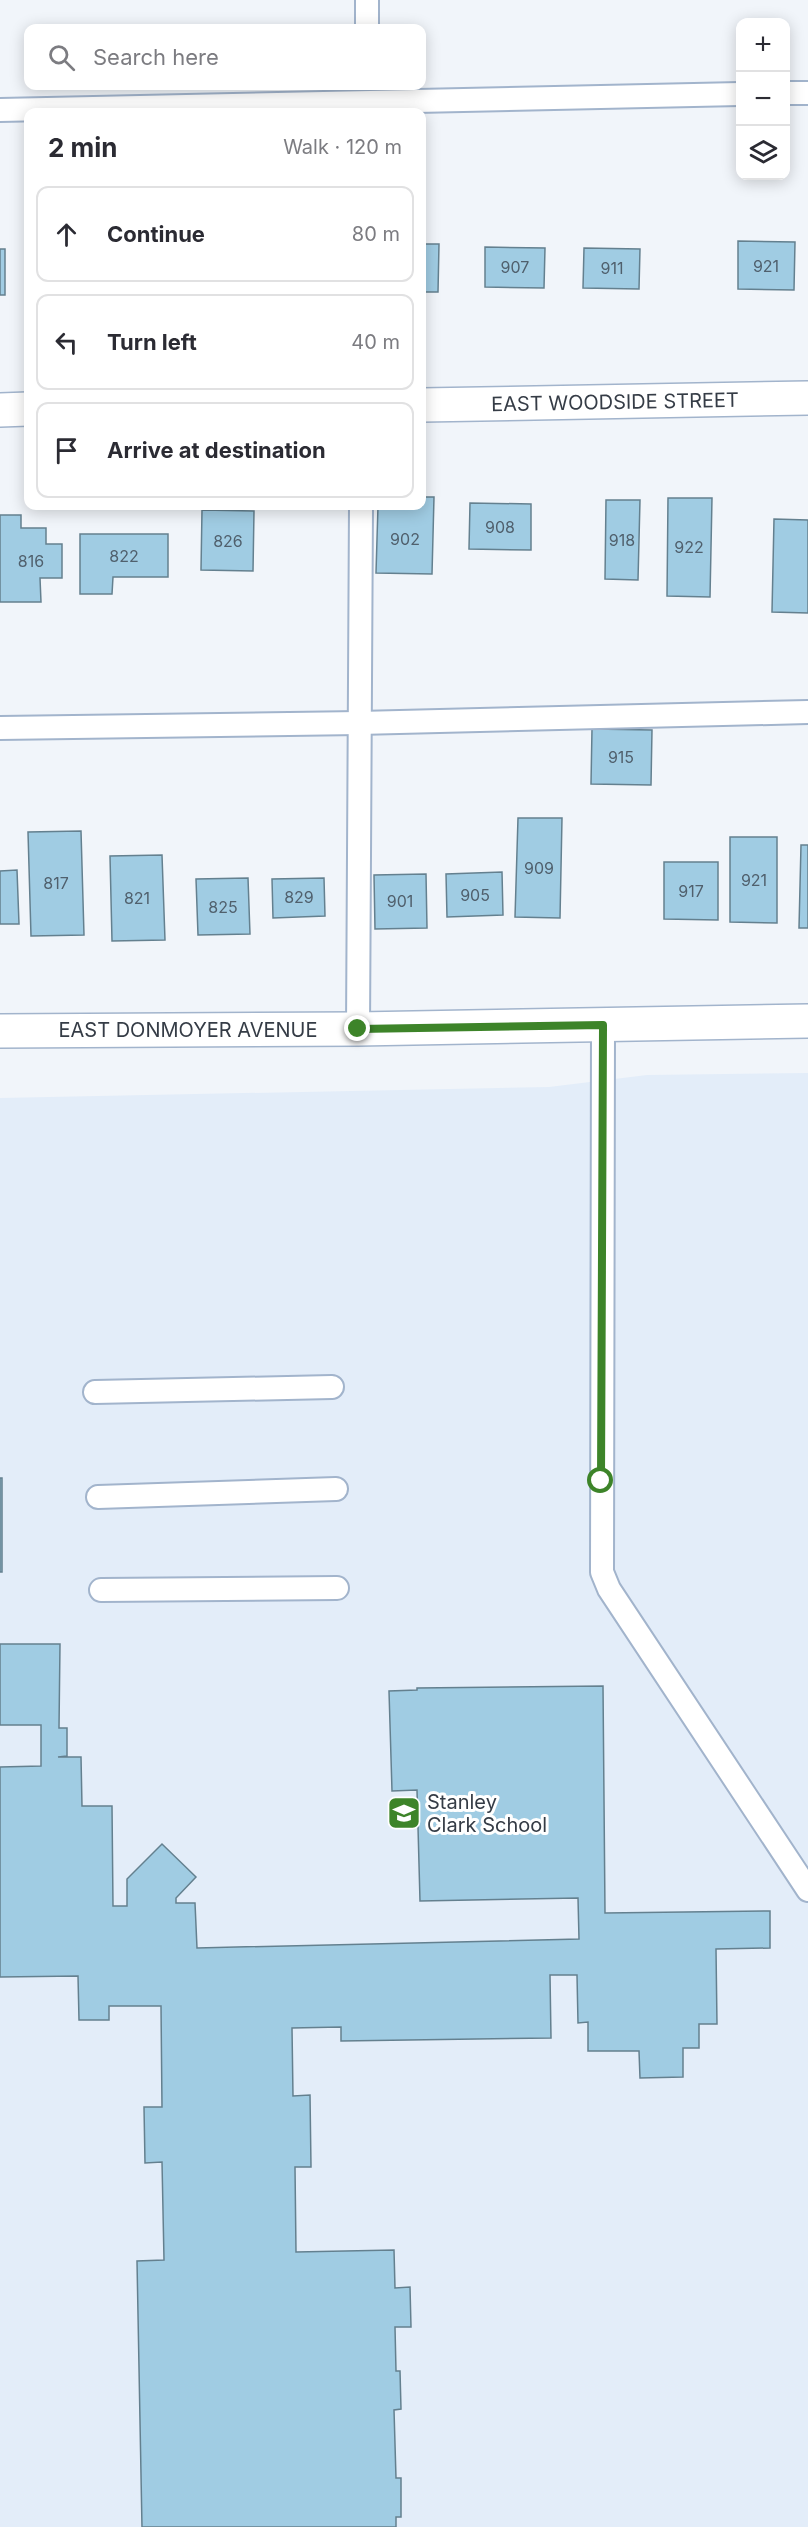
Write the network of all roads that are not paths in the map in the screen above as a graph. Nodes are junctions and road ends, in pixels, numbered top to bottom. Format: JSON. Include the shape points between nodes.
{"nodes":[{"id":1,"x":367,"y":0,"type":"edge"},
{"id":2,"x":367,"y":24,"type":"edge"},
{"id":3,"x":790,"y":93,"type":"edge"},
{"id":4,"x":808,"y":93,"type":"edge"},
{"id":5,"x":736,"y":94,"type":"edge"},
{"id":6,"x":366,"y":100,"type":"edge"},
{"id":7,"x":73,"y":108,"type":"edge"},
{"id":8,"x":24,"y":109,"type":"edge"},
{"id":9,"x":0,"y":110,"type":"edge"},
{"id":10,"x":808,"y":398,"type":"edge"},
{"id":11,"x":426,"y":405,"type":"edge"},
{"id":12,"x":24,"y":409,"type":"edge"},
{"id":13,"x":0,"y":410,"type":"edge"},
{"id":14,"x":361,"y":510,"type":"edge"},
{"id":15,"x":808,"y":712,"type":"edge"},
{"id":16,"x":359,"y":723,"type":"junction"},
{"id":17,"x":0,"y":728,"type":"edge"},
{"id":18,"x":808,"y":1021,"type":"edge"},
{"id":19,"x":603,"y":1025,"type":"junction"},
{"id":20,"x":358,"y":1029,"type":"junction"},
{"id":21,"x":0,"y":1031,"type":"edge"},
{"id":22,"x":332,"y":1387,"type":"dead end"},
{"id":23,"x":95,"y":1392,"type":"dead end"},
{"id":24,"x":336,"y":1489,"type":"dead end"},
{"id":25,"x":98,"y":1497,"type":"dead end"},
{"id":26,"x":337,"y":1588,"type":"dead end"},
{"id":27,"x":101,"y":1590,"type":"dead end"},
{"id":28,"x":808,"y":1890,"type":"edge"}],
"edges":[{"from":1,"to":2,"type":"lane"},
{"from":3,"to":4,"type":"lane"},
{"from":5,"to":6,"type":"lane"},
{"from":6,"to":7,"type":"lane"},
{"from":8,"to":9,"type":"lane"},
{"from":10,"to":11,"type":"street","name":"EAST WOODSIDE STREET"},
{"from":12,"to":13,"type":"street"},
{"from":14,"to":16,"type":"lane"},
{"from":15,"to":16,"type":"lane"},
{"from":16,"to":17,"type":"lane"},
{"from":16,"to":20,"type":"lane"},
{"from":18,"to":19,"type":"street","name":"EAST DONMOYER AVENUE"},
{"from":19,"to":20,"type":"street","name":"EAST DONMOYER AVENUE"},
{"from":19,"to":28,"type":"lane","via":[[602,1572],[609,1589]]},
{"from":20,"to":21,"type":"street","name":"EAST DONMOYER AVENUE"},
{"from":22,"to":23,"type":"lane"},
{"from":24,"to":25,"type":"lane"},
{"from":26,"to":27,"type":"lane"}]}
